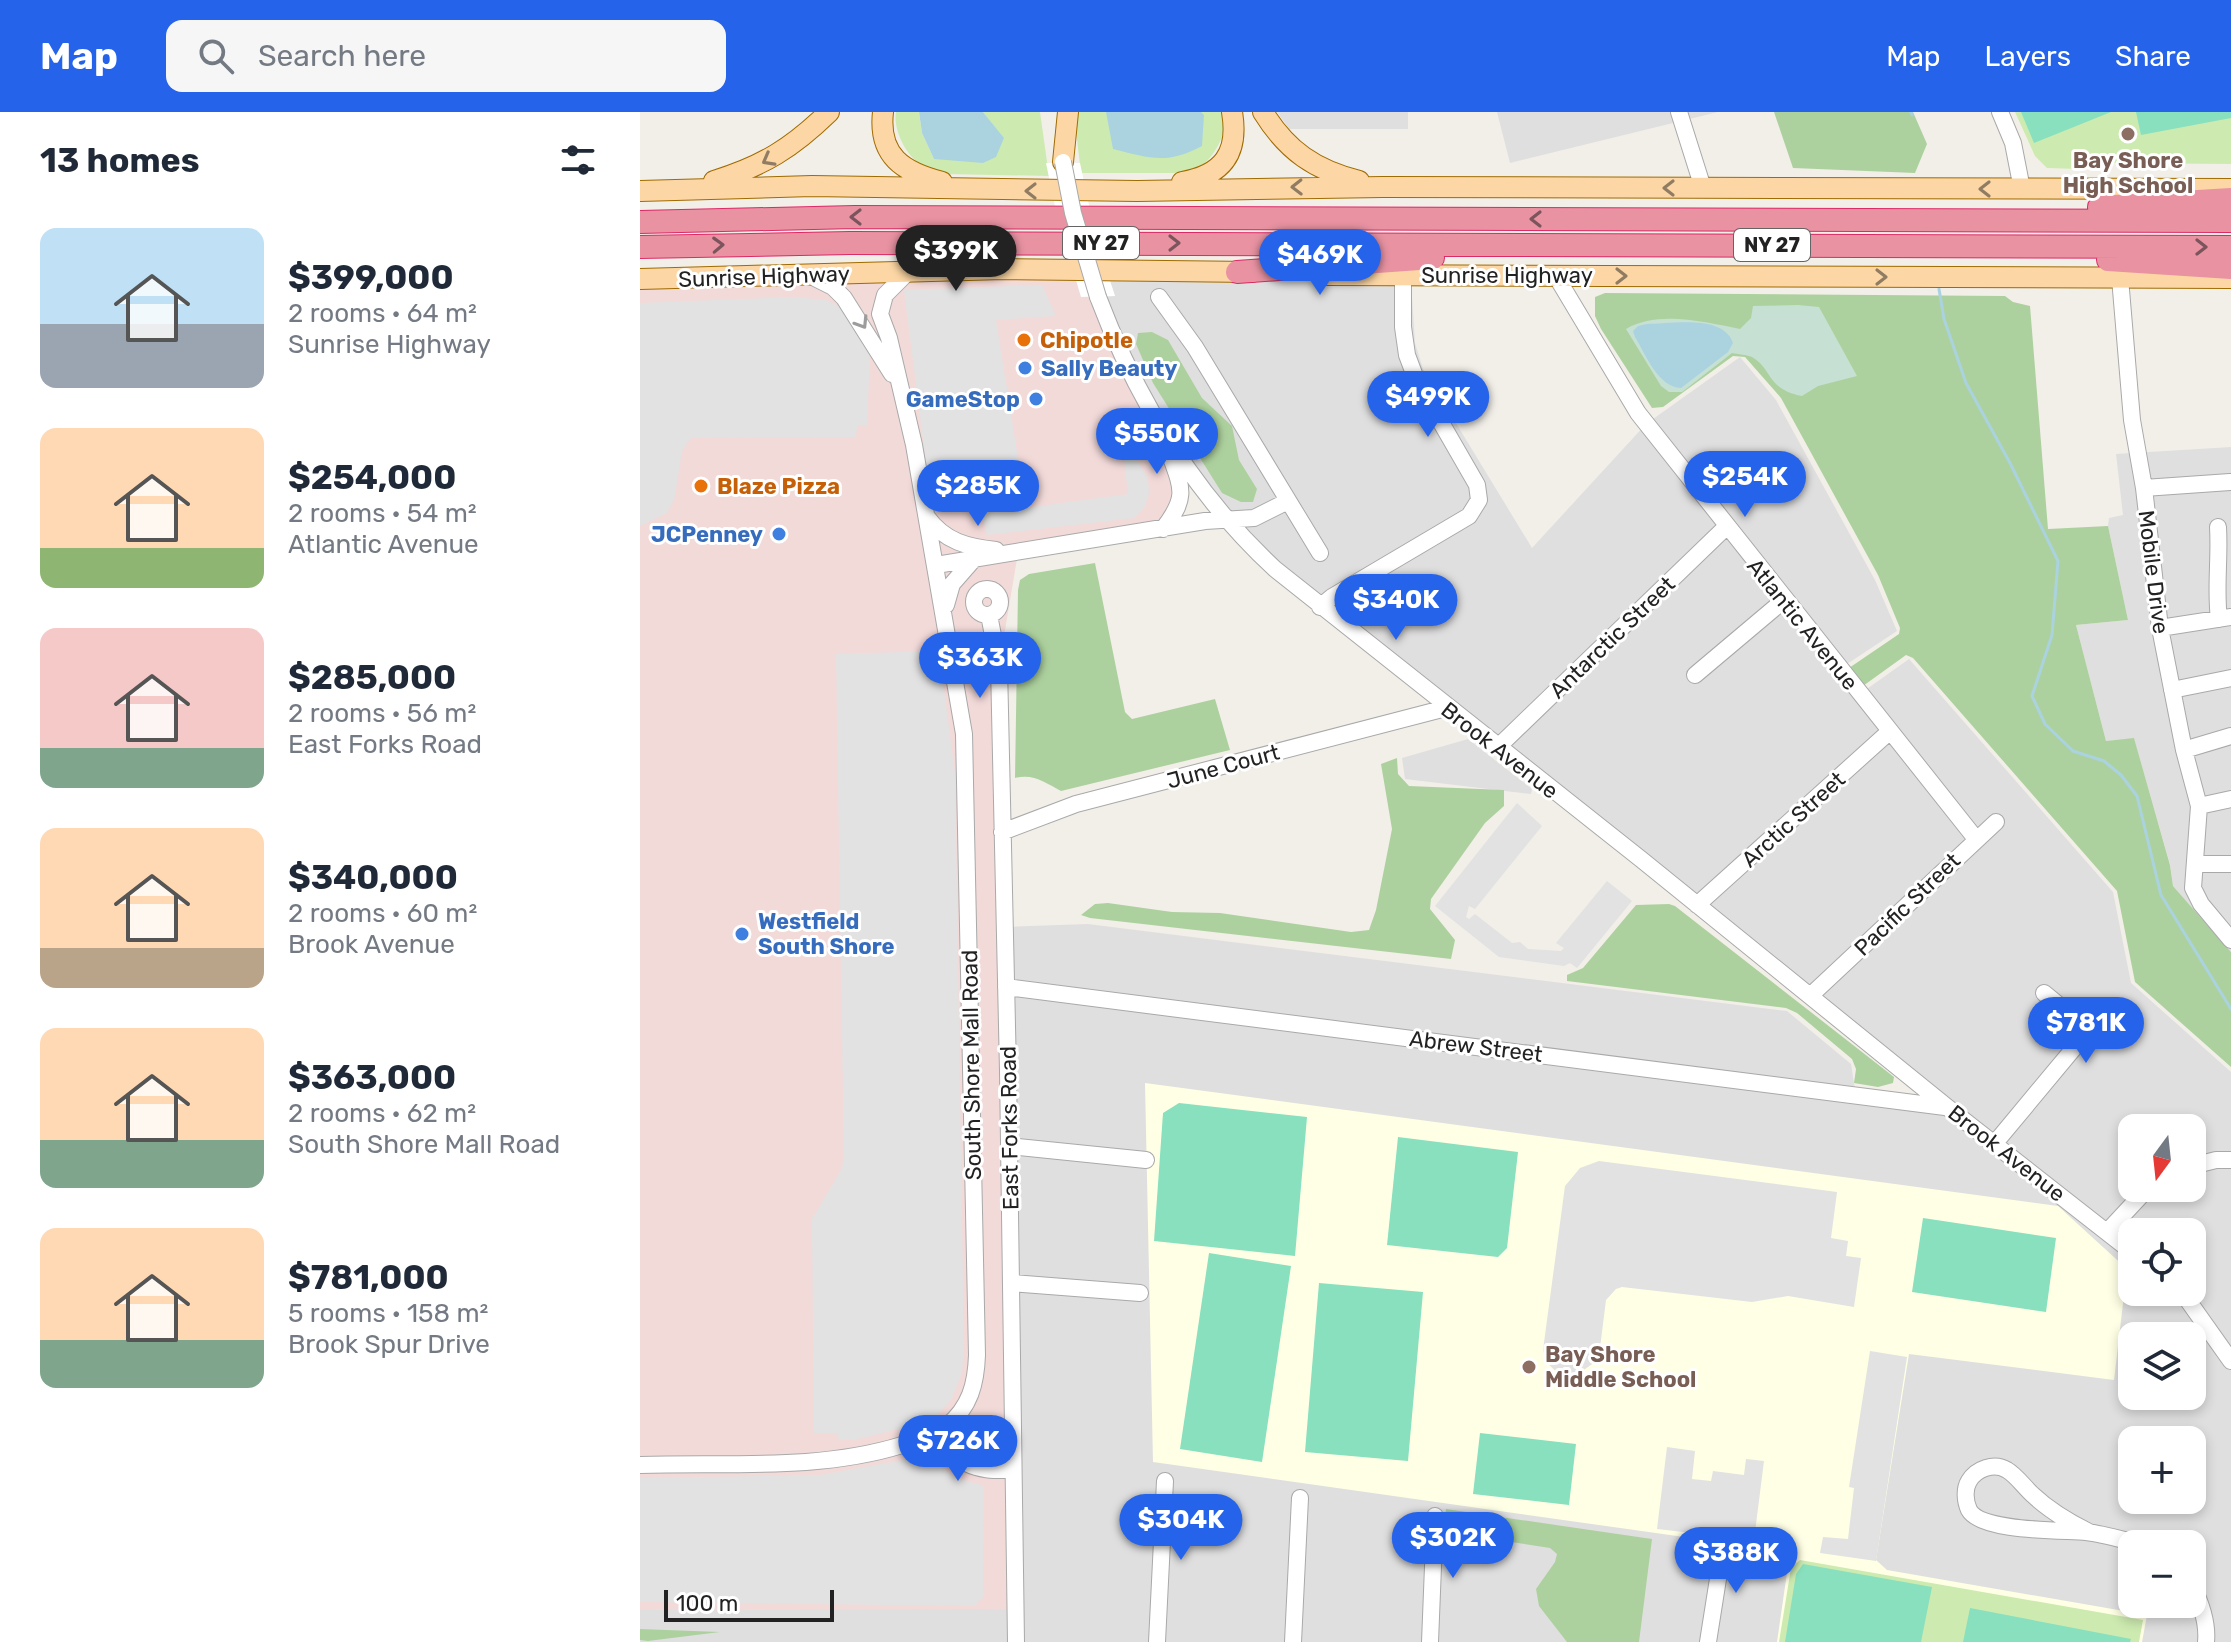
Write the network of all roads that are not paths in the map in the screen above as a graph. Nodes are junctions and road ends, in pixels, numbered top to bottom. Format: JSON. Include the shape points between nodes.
{"nodes":[{"id":1,"x":829,"y":112,"type":"edge"},
{"id":2,"x":883,"y":112,"type":"edge"},
{"id":3,"x":1057,"y":112,"type":"edge"},
{"id":4,"x":1068,"y":112,"type":"edge"},
{"id":5,"x":1232,"y":112,"type":"edge"},
{"id":6,"x":1263,"y":112,"type":"edge"},
{"id":7,"x":1679,"y":112,"type":"edge"},
{"id":8,"x":2000,"y":112,"type":"edge"},
{"id":9,"x":1063,"y":162,"type":"junction"},
{"id":10,"x":1383,"y":187,"type":"junction"},
{"id":11,"x":1703,"y":188,"type":"junction"},
{"id":12,"x":689,"y":189,"type":"junction"},
{"id":13,"x":2022,"y":189,"type":"junction"},
{"id":14,"x":2231,"y":189,"type":"edge"},
{"id":15,"x":640,"y":191,"type":"edge"},
{"id":16,"x":972,"y":191,"type":"junction"},
{"id":17,"x":1137,"y":191,"type":"junction"},
{"id":18,"x":2231,"y":199,"type":"edge"},
{"id":19,"x":640,"y":210,"type":"edge"},
{"id":20,"x":729,"y":219,"type":"junction"},
{"id":21,"x":1955,"y":220,"type":"junction"},
{"id":22,"x":2231,"y":221,"type":"edge"},
{"id":23,"x":640,"y":222,"type":"edge"},
{"id":24,"x":1562,"y":245,"type":"junction"},
{"id":25,"x":1983,"y":246,"type":"junction"},
{"id":26,"x":640,"y":247,"type":"edge"},
{"id":27,"x":2231,"y":247,"type":"edge"},
{"id":28,"x":2231,"y":268,"type":"edge"},
{"id":29,"x":908,"y":272,"type":"junction"},
{"id":30,"x":1237,"y":272,"type":"junction"},
{"id":31,"x":807,"y":274,"type":"junction"},
{"id":32,"x":1403,"y":275,"type":"junction"},
{"id":33,"x":1556,"y":276,"type":"junction"},
{"id":34,"x":2120,"y":278,"type":"junction"},
{"id":35,"x":2231,"y":278,"type":"edge"},
{"id":36,"x":640,"y":279,"type":"edge"},
{"id":37,"x":1159,"y":297,"type":"dead end"},
{"id":38,"x":900,"y":388,"type":"junction"},
{"id":39,"x":1160,"y":427,"type":"junction"},
{"id":40,"x":2230,"y":482,"type":"edge"},
{"id":41,"x":2144,"y":488,"type":"junction"},
{"id":42,"x":1288,"y":501,"type":"junction"},
{"id":43,"x":927,"y":517,"type":"junction"},
{"id":44,"x":1226,"y":520,"type":"junction"},
{"id":45,"x":1726,"y":527,"type":"junction"},
{"id":46,"x":2218,"y":527,"type":"dead end"},
{"id":47,"x":1163,"y":529,"type":"junction"},
{"id":48,"x":1018,"y":553,"type":"junction"},
{"id":49,"x":1320,"y":553,"type":"dead end"},
{"id":50,"x":973,"y":560,"type":"junction"},
{"id":51,"x":936,"y":565,"type":"junction"},
{"id":52,"x":1784,"y":600,"type":"junction"},
{"id":53,"x":1320,"y":607,"type":"junction"},
{"id":54,"x":944,"y":610,"type":"junction"},
{"id":55,"x":989,"y":615,"type":"dead end"},
{"id":56,"x":2225,"y":618,"type":"edge"},
{"id":57,"x":2160,"y":628,"type":"junction"},
{"id":58,"x":1695,"y":675,"type":"dead end"},
{"id":59,"x":2231,"y":678,"type":"edge"},
{"id":60,"x":2172,"y":690,"type":"junction"},
{"id":61,"x":1446,"y":708,"type":"junction"},
{"id":62,"x":1889,"y":732,"type":"junction"},
{"id":63,"x":2231,"y":736,"type":"edge"},
{"id":64,"x":1498,"y":747,"type":"junction"},
{"id":65,"x":2184,"y":750,"type":"junction"},
{"id":66,"x":1920,"y":770,"type":"joint"},
{"id":67,"x":2231,"y":799,"type":"edge"},
{"id":68,"x":2199,"y":806,"type":"junction"},
{"id":69,"x":1996,"y":822,"type":"dead end"},
{"id":70,"x":1002,"y":832,"type":"junction"},
{"id":71,"x":1976,"y":839,"type":"junction"},
{"id":72,"x":2195,"y":864,"type":"junction"},
{"id":73,"x":2231,"y":864,"type":"edge"},
{"id":74,"x":1697,"y":905,"type":"junction"},
{"id":75,"x":2231,"y":940,"type":"edge"},
{"id":76,"x":1006,"y":987,"type":"junction"},
{"id":77,"x":2044,"y":993,"type":"dead end"},
{"id":78,"x":1810,"y":996,"type":"junction"},
{"id":79,"x":1947,"y":1107,"type":"junction"},
{"id":80,"x":1995,"y":1143,"type":"junction"},
{"id":81,"x":1009,"y":1146,"type":"junction"},
{"id":82,"x":1146,"y":1160,"type":"dead end"},
{"id":83,"x":2231,"y":1160,"type":"edge"},
{"id":84,"x":2206,"y":1162,"type":"edge"},
{"id":85,"x":2135,"y":1202,"type":"edge"},
{"id":86,"x":2107,"y":1232,"type":"junction"},
{"id":87,"x":2118,"y":1241,"type":"edge"},
{"id":88,"x":1011,"y":1283,"type":"junction"},
{"id":89,"x":1140,"y":1293,"type":"dead end"},
{"id":90,"x":2192,"y":1306,"type":"edge"},
{"id":91,"x":2231,"y":1361,"type":"edge"},
{"id":92,"x":939,"y":1431,"type":"junction"},
{"id":93,"x":640,"y":1465,"type":"edge"},
{"id":94,"x":1012,"y":1470,"type":"junction"},
{"id":95,"x":1165,"y":1481,"type":"dead end"},
{"id":96,"x":1300,"y":1498,"type":"dead end"},
{"id":97,"x":1435,"y":1516,"type":"dead end"},
{"id":98,"x":2089,"y":1532,"type":"junction"},
{"id":99,"x":2118,"y":1539,"type":"edge"},
{"id":100,"x":1724,"y":1541,"type":"dead end"},
{"id":101,"x":2204,"y":1618,"type":"edge"},
{"id":102,"x":1016,"y":1642,"type":"edge"},
{"id":103,"x":1157,"y":1642,"type":"edge"},
{"id":104,"x":1293,"y":1642,"type":"edge"},
{"id":105,"x":1430,"y":1642,"type":"edge"},
{"id":106,"x":1708,"y":1642,"type":"edge"},
{"id":107,"x":2206,"y":1642,"type":"edge"}],
"edges":[{"from":1,"to":12,"type":"main road","one_way":true,"via":[[770,160]]},
{"from":2,"to":16,"type":"main road","via":[[885,143],[903,167]]},
{"from":3,"to":9,"type":"street","name":"Brook Avenue"},
{"from":4,"to":9,"type":"main road"},
{"from":5,"to":17,"type":"main road","via":[[1233,145],[1213,172]]},
{"from":6,"to":10,"type":"main road","via":[[1283,141],[1306,161]]},
{"from":7,"to":11,"type":"street"},
{"from":8,"to":13,"type":"street"},
{"from":9,"to":39,"type":"street","name":"Brook Avenue","bridge":true,"via":[[1098,297]]},
{"from":11,"to":10,"type":"main road","one_way":true},
{"from":10,"to":17,"type":"main road","one_way":true},
{"from":13,"to":11,"type":"main road","one_way":true},
{"from":12,"to":15,"type":"main road"},
{"from":12,"to":16,"type":"main road"},
{"from":13,"to":14,"type":"main road"},
{"from":17,"to":16,"type":"main road","one_way":true},
{"from":18,"to":21,"type":"highway","via":[[2046,208]]},
{"from":19,"to":20,"type":"highway"},
{"from":21,"to":20,"type":"highway","number":"NY 27","one_way":true},
{"from":20,"to":23,"type":"highway","number":"NY 27"},
{"from":21,"to":22,"type":"highway","number":"NY 27"},
{"from":24,"to":25,"type":"highway","name":"Sunrise Highway","number":"NY 27"},
{"from":26,"to":24,"type":"highway","name":"Sunrise Highway","number":"NY 27","one_way":true},
{"from":24,"to":30,"type":"highway"},
{"from":25,"to":27,"type":"highway","name":"Sunrise Highway","number":"NY 27","one_way":true},
{"from":25,"to":28,"type":"highway"},
{"from":29,"to":30,"type":"main road","name":"Sunrise Highway"},
{"from":29,"to":31,"type":"main road","name":"Sunrise Highway"},
{"from":29,"to":38,"type":"street","name":"South Shore Mall Road","via":[[888,291],[880,310]]},
{"from":30,"to":32,"type":"main road","name":"Sunrise Highway"},
{"from":31,"to":36,"type":"main road","name":"Sunrise Highway"},
{"from":31,"to":38,"type":"street","name":"South Shore Mall Road","one_way":true,"via":[[844,298]]},
{"from":32,"to":33,"type":"main road","name":"Sunrise Highway"},
{"from":32,"to":53,"type":"street","via":[[1409,362],[1472,474],[1479,500],[1469,516]]},
{"from":33,"to":34,"type":"main road","name":"Sunrise Highway","one_way":true},
{"from":33,"to":45,"type":"street","name":"Atlantic Avenue","via":[[1638,413]]},
{"from":34,"to":35,"type":"main road","name":"Sunrise Highway"},
{"from":34,"to":41,"type":"street","name":"Mobile Drive","via":[[2132,420]]},
{"from":37,"to":42,"type":"street"},
{"from":38,"to":43,"type":"street","name":"South Shore Mall Road"},
{"from":39,"to":44,"type":"street","name":"Brook Avenue"},
{"from":39,"to":47,"type":"street","via":[[1182,496]]},
{"from":40,"to":41,"type":"street"},
{"from":41,"to":57,"type":"street","name":"Mobile Drive"},
{"from":42,"to":44,"type":"street","via":[[1254,518]]},
{"from":42,"to":49,"type":"street"},
{"from":43,"to":48,"type":"street","via":[[944,536],[960,543]]},
{"from":43,"to":51,"type":"street","name":"South Shore Mall Road"},
{"from":44,"to":47,"type":"street"},
{"from":44,"to":53,"type":"street","name":"Brook Avenue"},
{"from":45,"to":52,"type":"street","name":"Atlantic Avenue"},
{"from":45,"to":64,"type":"street","name":"Antarctic Street"},
{"from":46,"to":56,"type":"street","via":[[2216,597]]},
{"from":47,"to":48,"type":"street"},
{"from":48,"to":50,"type":"street"},
{"from":50,"to":51,"type":"street"},
{"from":50,"to":54,"type":"street","via":[[952,584]]},
{"from":51,"to":54,"type":"street","name":"South Shore Mall Road"},
{"from":52,"to":58,"type":"street"},
{"from":52,"to":62,"type":"street","name":"Atlantic Avenue"},
{"from":53,"to":61,"type":"street","name":"Brook Avenue"},
{"from":54,"to":92,"type":"street","name":"South Shore Mall Road","via":[[965,748],[977,1355],[970,1398]]},
{"from":55,"to":70,"type":"street","name":"East Forks Road","via":[[999,666]]},
{"from":56,"to":57,"type":"street"},
{"from":57,"to":60,"type":"street","name":"Mobile Drive"},
{"from":59,"to":60,"type":"street"},
{"from":60,"to":65,"type":"street","name":"Mobile Drive"},
{"from":61,"to":64,"type":"street","name":"Brook Avenue"},
{"from":61,"to":70,"type":"street","name":"June Court","via":[[1076,804]]},
{"from":62,"to":66,"type":"street","name":"Atlantic Avenue"},
{"from":62,"to":74,"type":"street","name":"Arctic Street"},
{"from":63,"to":65,"type":"street"},
{"from":64,"to":74,"type":"street","name":"Brook Avenue"},
{"from":65,"to":68,"type":"street","name":"Mobile Drive"},
{"from":66,"to":71,"type":"street","name":"Pacific Street"},
{"from":67,"to":68,"type":"street"},
{"from":68,"to":72,"type":"street","name":"Mobile Drive"},
{"from":69,"to":71,"type":"street"},
{"from":70,"to":76,"type":"street","name":"East Forks Road"},
{"from":71,"to":78,"type":"street","name":"Pacific Street"},
{"from":72,"to":73,"type":"street"},
{"from":72,"to":75,"type":"street","name":"Mobile Drive","via":[[2193,888]]},
{"from":74,"to":78,"type":"street","name":"Brook Avenue"},
{"from":76,"to":79,"type":"street","name":"Abrew Street"},
{"from":76,"to":81,"type":"street","name":"East Forks Road"},
{"from":77,"to":80,"type":"street","via":[[2089,1030]]},
{"from":78,"to":79,"type":"street","name":"Brook Avenue"},
{"from":79,"to":80,"type":"street","name":"Brook Avenue"},
{"from":80,"to":86,"type":"street","name":"Brook Avenue"},
{"from":81,"to":82,"type":"street"},
{"from":81,"to":88,"type":"street","name":"East Forks Road"},
{"from":83,"to":84,"type":"street"},
{"from":85,"to":86,"type":"street"},
{"from":86,"to":87,"type":"street","name":"Brook Avenue"},
{"from":88,"to":89,"type":"street"},
{"from":88,"to":94,"type":"street","name":"East Forks Road"},
{"from":90,"to":91,"type":"street"},
{"from":92,"to":93,"type":"street","name":"South Shore Mall Road","via":[[828,1461]]},
{"from":92,"to":94,"type":"street","via":[[963,1463]]},
{"from":94,"to":102,"type":"street","name":"East Forks Road"},
{"from":95,"to":103,"type":"street"},
{"from":96,"to":104,"type":"street"},
{"from":97,"to":105,"type":"street"},
{"from":98,"to":98,"type":"street","via":[[1985,1522],[1967,1506],[1968,1482],[1985,1468],[2007,1470],[2040,1502]]},
{"from":98,"to":99,"type":"street"},
{"from":100,"to":106,"type":"street"},
{"from":101,"to":107,"type":"street"}]}
